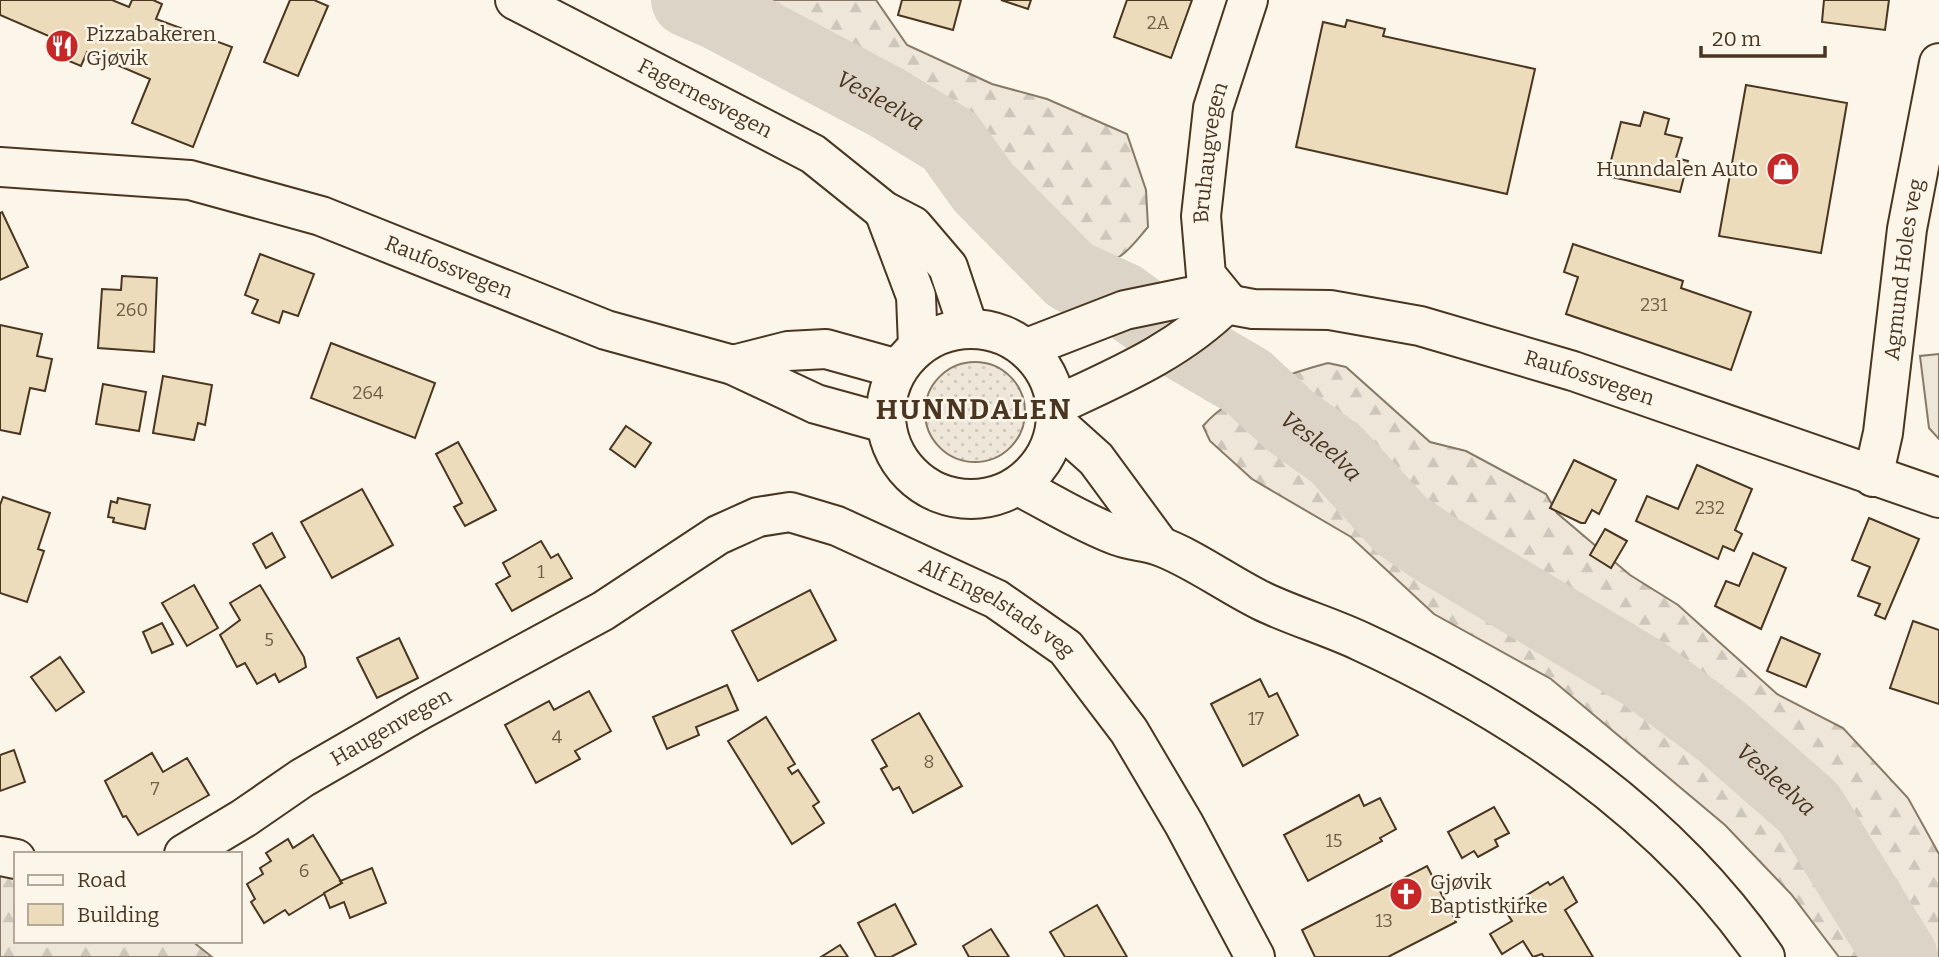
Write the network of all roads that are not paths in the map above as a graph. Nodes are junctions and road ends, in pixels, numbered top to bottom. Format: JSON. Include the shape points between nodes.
{"nodes":[{"id":1,"x":515,"y":0,"type":"edge"},
{"id":2,"x":1248,"y":0,"type":"edge"},
{"id":3,"x":1939,"y":63,"type":"edge"},
{"id":4,"x":0,"y":167,"type":"edge"},
{"id":5,"x":884,"y":211,"type":"junction"},
{"id":6,"x":1228,"y":302,"type":"junction"},
{"id":7,"x":968,"y":327,"type":"junction"},
{"id":8,"x":1027,"y":348,"type":"junction"},
{"id":9,"x":908,"y":358,"type":"junction"},
{"id":10,"x":733,"y":365,"type":"junction"},
{"id":11,"x":1057,"y":415,"type":"junction"},
{"id":12,"x":886,"y":423,"type":"junction"},
{"id":13,"x":1873,"y":477,"type":"junction"},
{"id":14,"x":1018,"y":486,"type":"junction"},
{"id":15,"x":1939,"y":498,"type":"edge"},
{"id":16,"x":1160,"y":546,"type":"junction"},
{"id":17,"x":603,"y":611,"type":"joint"},
{"id":18,"x":187,"y":852,"type":"edge"},
{"id":19,"x":1255,"y":957,"type":"edge"},
{"id":20,"x":1765,"y":957,"type":"edge"}],
"edges":[{"from":1,"to":5,"type":"main road","name":"Fagernesvegen","via":[[813,154]]},
{"from":2,"to":6,"type":"main road","name":"Bruhaugvegen","via":[[1213,108],[1202,216],[1206,275]]},
{"from":3,"to":13,"type":"main road","name":"Agmund Holes veg","via":[[1907,229],[1883,433]]},
{"from":4,"to":10,"type":"main road","name":"Raufossvegen","via":[[203,183],[321,215],[606,330]]},
{"from":5,"to":7,"type":"main road","name":"Fagernesvegen","via":[[913,226],[948,267]]},
{"from":5,"to":9,"type":"main road","via":[[916,296]]},
{"from":6,"to":8,"type":"main road","name":"Raufossvegen","via":[[1188,297],[1125,310]]},
{"from":6,"to":11,"type":"main road","via":[[1199,331]]},
{"from":6,"to":13,"type":"main road","name":"Raufossvegen","via":[[1253,309],[1330,310],[1420,326],[1573,370]]},
{"from":7,"to":8,"type":"main road","via":[[1000,332]]},
{"from":7,"to":9,"type":"main road","via":[[937,334]]},
{"from":8,"to":11,"type":"main road","via":[[1052,381]]},
{"from":9,"to":10,"type":"main road","via":[[826,349],[788,351]]},
{"from":9,"to":12,"type":"main road","via":[[888,391]]},
{"from":10,"to":12,"type":"main road","name":"Raufossvegen","via":[[817,404]]},
{"from":11,"to":14,"type":"main road","via":[[1033,475]]},
{"from":11,"to":16,"type":"main road"},
{"from":12,"to":14,"type":"main road","via":[[901,463],[934,491],[984,500]]},
{"from":13,"to":15,"type":"main road","name":"Raufossvegen"},
{"from":14,"to":16,"type":"main road","via":[[1117,536]]},
{"from":16,"to":20,"type":"main road","via":[[1263,602],[1417,668],[1536,737],[1631,808],[1735,917]]},
{"from":17,"to":18,"type":"main road","name":"Haugenvegen","via":[[349,751]]},
{"from":17,"to":19,"type":"main road","name":"Alf Engelstads veg","via":[[718,534],[758,517],[790,512],[837,526],[996,599],[1066,648],[1129,731]]}]}
